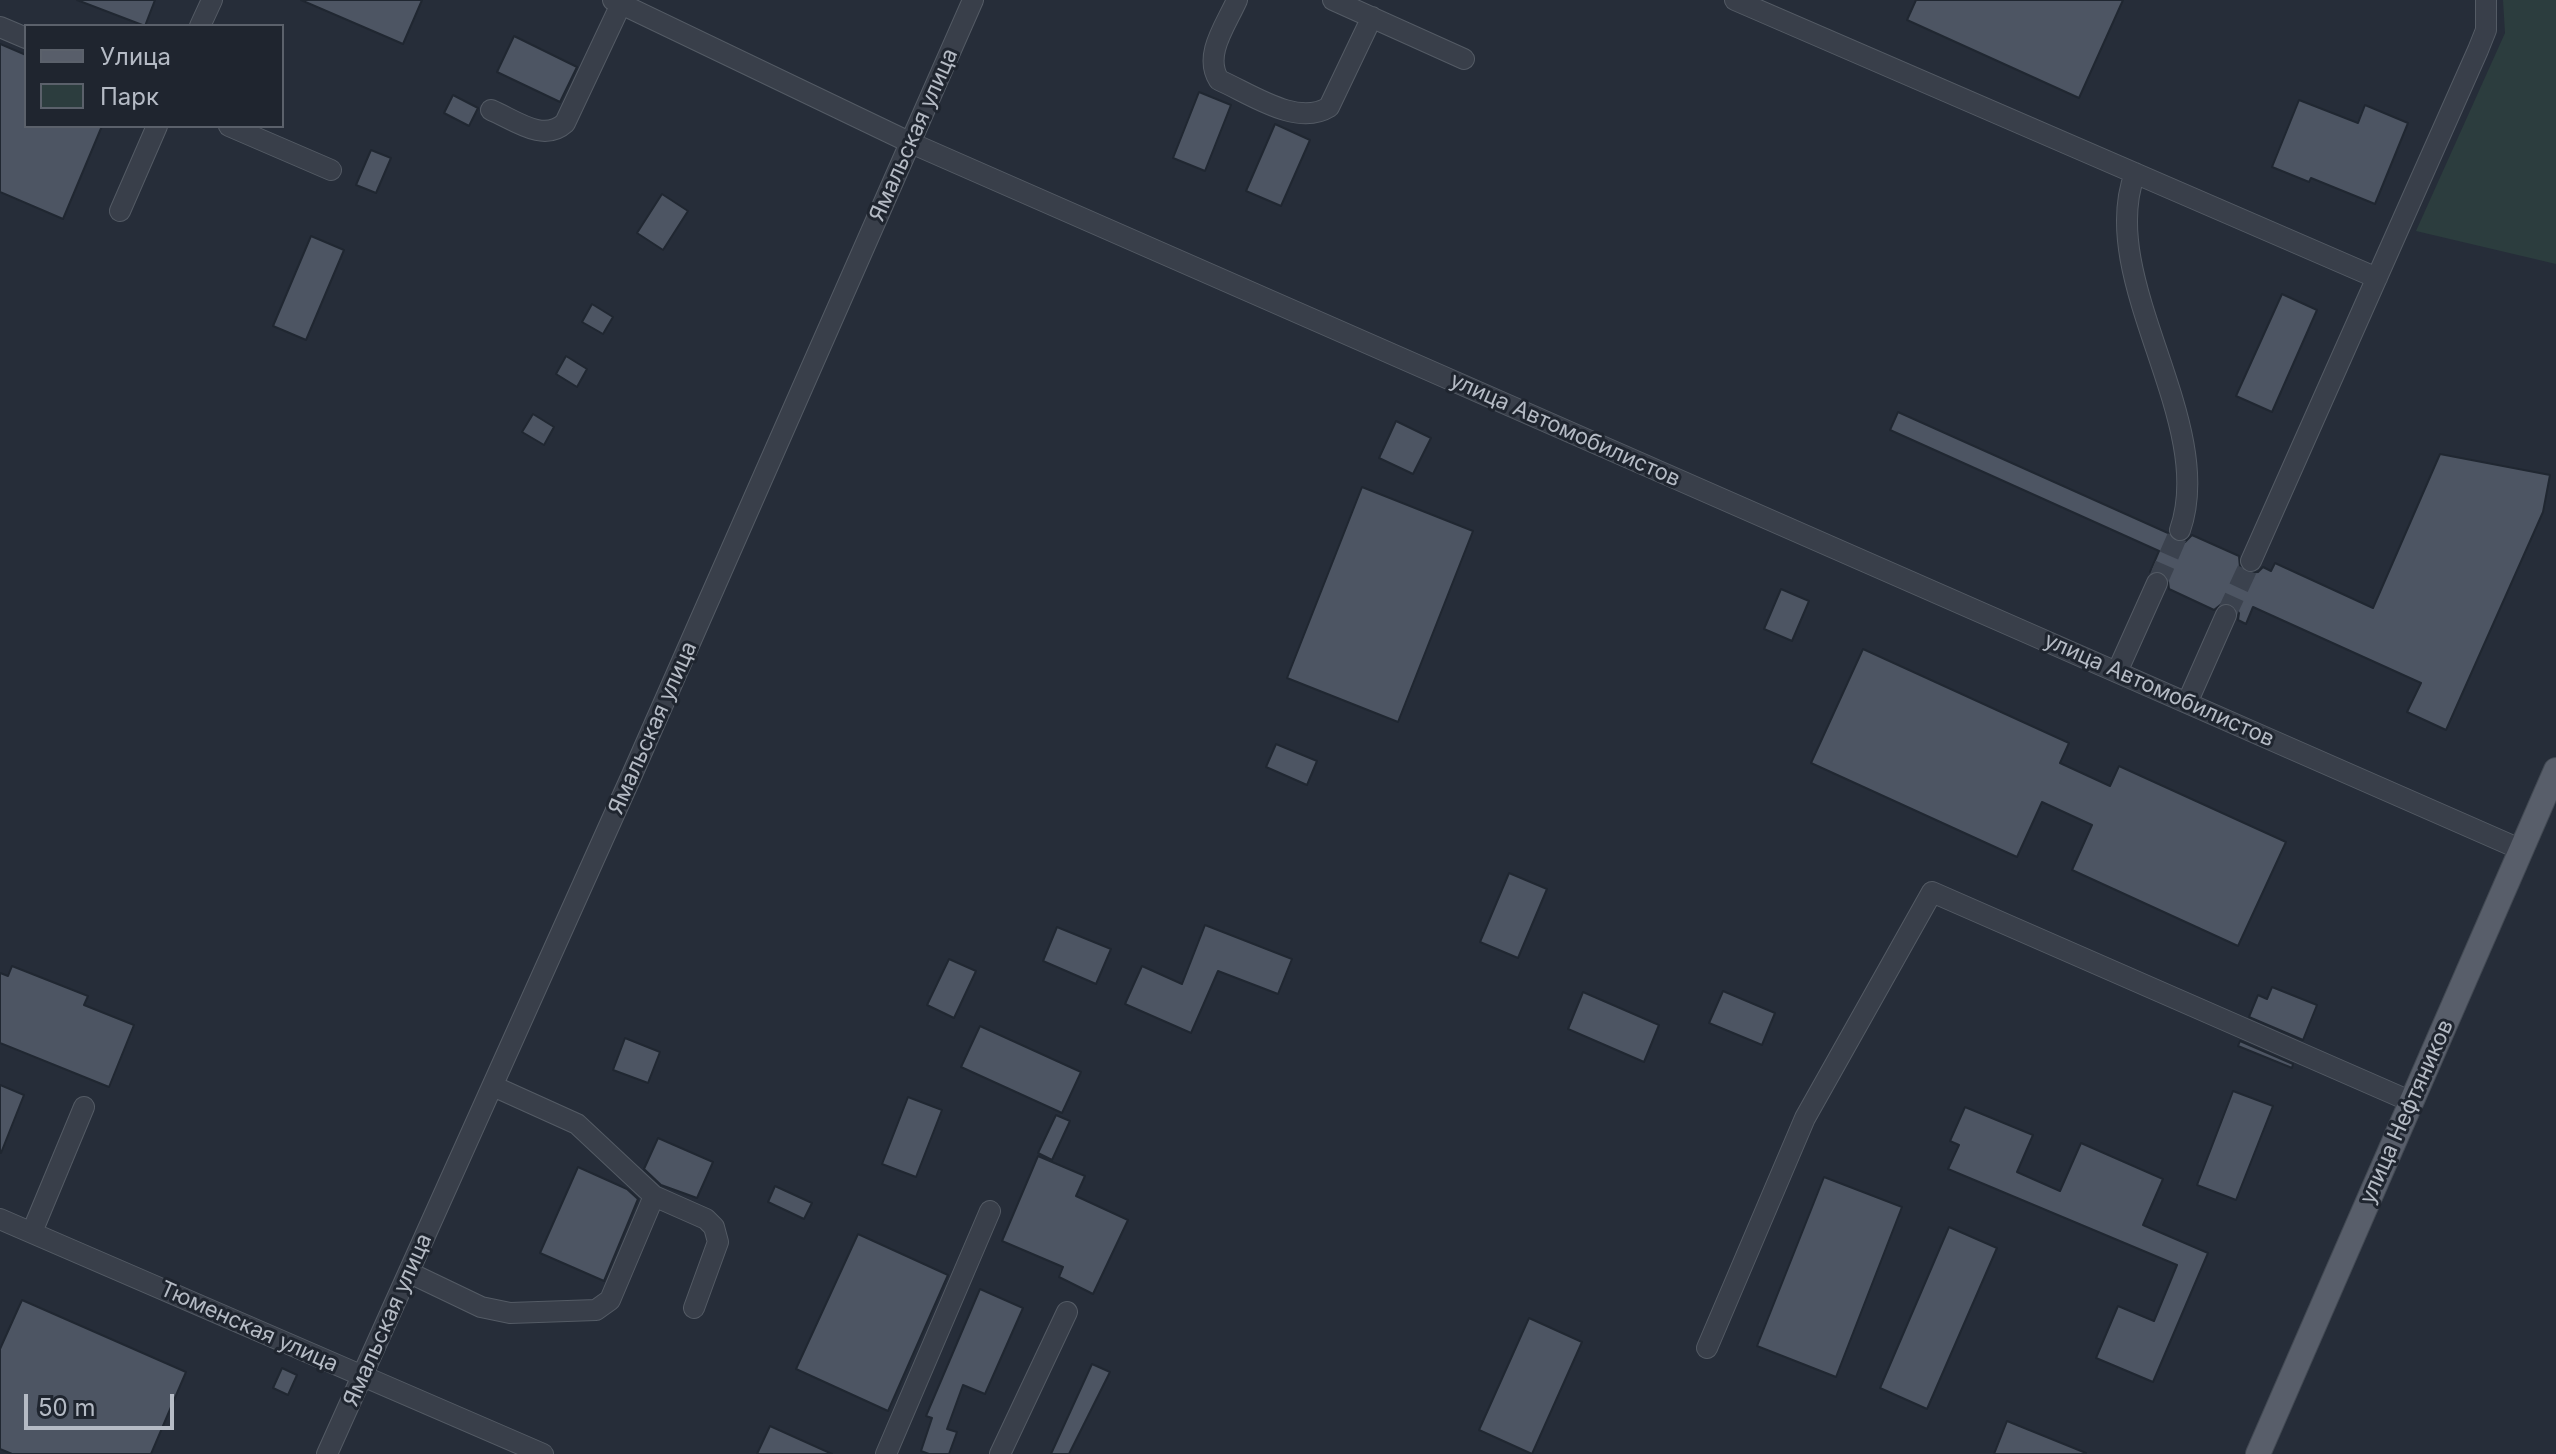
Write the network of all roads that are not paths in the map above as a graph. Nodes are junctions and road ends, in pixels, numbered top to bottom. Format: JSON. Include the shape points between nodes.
{"nodes":[{"id":1,"x":212,"y":0,"type":"edge"},
{"id":2,"x":973,"y":0,"type":"edge"},
{"id":3,"x":1237,"y":0,"type":"edge"},
{"id":4,"x":1333,"y":0,"type":"edge"},
{"id":5,"x":1735,"y":0,"type":"edge"},
{"id":6,"x":2486,"y":0,"type":"edge"},
{"id":7,"x":617,"y":2,"type":"edge"},
{"id":8,"x":1372,"y":17,"type":"junction"},
{"id":9,"x":201,"y":24,"type":"edge"},
{"id":10,"x":0,"y":27,"type":"edge"},
{"id":11,"x":24,"y":37,"type":"edge"},
{"id":12,"x":1464,"y":59,"type":"dead end"},
{"id":13,"x":491,"y":110,"type":"dead end"},
{"id":14,"x":156,"y":128,"type":"edge"},
{"id":15,"x":234,"y":128,"type":"edge"},
{"id":16,"x":911,"y":143,"type":"junction"},
{"id":17,"x":331,"y":170,"type":"dead end"},
{"id":18,"x":2135,"y":173,"type":"junction"},
{"id":19,"x":120,"y":211,"type":"dead end"},
{"id":20,"x":2377,"y":278,"type":"junction"},
{"id":21,"x":2180,"y":530,"type":"tunnel mouth"},
{"id":22,"x":2251,"y":561,"type":"tunnel mouth"},
{"id":23,"x":2157,"y":583,"type":"tunnel mouth"},
{"id":24,"x":2226,"y":615,"type":"tunnel mouth"},
{"id":25,"x":2117,"y":672,"type":"junction"},
{"id":26,"x":2187,"y":703,"type":"junction"},
{"id":27,"x":2556,"y":770,"type":"edge"},
{"id":28,"x":2522,"y":850,"type":"junction"},
{"id":29,"x":493,"y":1086,"type":"junction"},
{"id":30,"x":2412,"y":1102,"type":"junction"},
{"id":31,"x":84,"y":1107,"type":"dead end"},
{"id":32,"x":654,"y":1196,"type":"junction"},
{"id":33,"x":990,"y":1211,"type":"dead end"},
{"id":34,"x":0,"y":1219,"type":"edge"},
{"id":35,"x":32,"y":1232,"type":"junction"},
{"id":36,"x":410,"y":1273,"type":"junction"},
{"id":37,"x":694,"y":1308,"type":"dead end"},
{"id":38,"x":1067,"y":1312,"type":"dead end"},
{"id":39,"x":1707,"y":1348,"type":"dead end"},
{"id":40,"x":363,"y":1377,"type":"junction"},
{"id":41,"x":327,"y":1454,"type":"edge"},
{"id":42,"x":543,"y":1454,"type":"edge"},
{"id":43,"x":886,"y":1454,"type":"edge"},
{"id":44,"x":1000,"y":1454,"type":"edge"},
{"id":45,"x":2258,"y":1454,"type":"edge"}],
"edges":[{"from":1,"to":9,"type":"street"},
{"from":2,"to":16,"type":"street","name":"Ямальская улица"},
{"from":3,"to":8,"type":"street","via":[[1211,58],[1212,69],[1219,80],[1300,116],[1315,116],[1329,107]]},
{"from":4,"to":8,"type":"street"},
{"from":5,"to":18,"type":"street"},
{"from":6,"to":20,"type":"street","via":[[2486,30]]},
{"from":7,"to":13,"type":"street","via":[[557,131],[545,134]]},
{"from":7,"to":16,"type":"street","name":"улица Автомобилистов"},
{"from":8,"to":12,"type":"street"},
{"from":10,"to":11,"type":"street"},
{"from":14,"to":19,"type":"street"},
{"from":15,"to":17,"type":"street"},
{"from":16,"to":25,"type":"street","name":"улица Автомобилистов"},
{"from":16,"to":29,"type":"street","name":"Ямальская улица"},
{"from":18,"to":20,"type":"street"},
{"from":18,"to":21,"type":"street","via":[[2126,203],[2128,246],[2186,458],[2188,506]]},
{"from":20,"to":22,"type":"street"},
{"from":23,"to":25,"type":"street"},
{"from":24,"to":26,"type":"street"},
{"from":25,"to":26,"type":"street","name":"улица Автомобилистов"},
{"from":26,"to":28,"type":"street","name":"улица Автомобилистов"},
{"from":27,"to":28,"type":"main road","name":"улица Нефтяников"},
{"from":28,"to":30,"type":"main road","name":"улица Нефтяников"},
{"from":29,"to":32,"type":"street","via":[[577,1124]]},
{"from":29,"to":36,"type":"street","name":"Ямальская улица"},
{"from":30,"to":39,"type":"street","via":[[1932,892],[1805,1118]]},
{"from":30,"to":45,"type":"main road","name":"улица Нефтяников"},
{"from":31,"to":35,"type":"street"},
{"from":32,"to":36,"type":"street","via":[[610,1300],[596,1310],[497,1311]]},
{"from":32,"to":37,"type":"street","via":[[706,1219],[719,1236]]},
{"from":33,"to":43,"type":"street"},
{"from":34,"to":35,"type":"street","name":"Тюменская улица"},
{"from":35,"to":40,"type":"street","name":"Тюменская улица"},
{"from":36,"to":40,"type":"street","name":"Ямальская улица"},
{"from":38,"to":44,"type":"street"},
{"from":40,"to":41,"type":"street","name":"Ямальская улица"},
{"from":40,"to":42,"type":"street","name":"Тюменская улица"}]}
